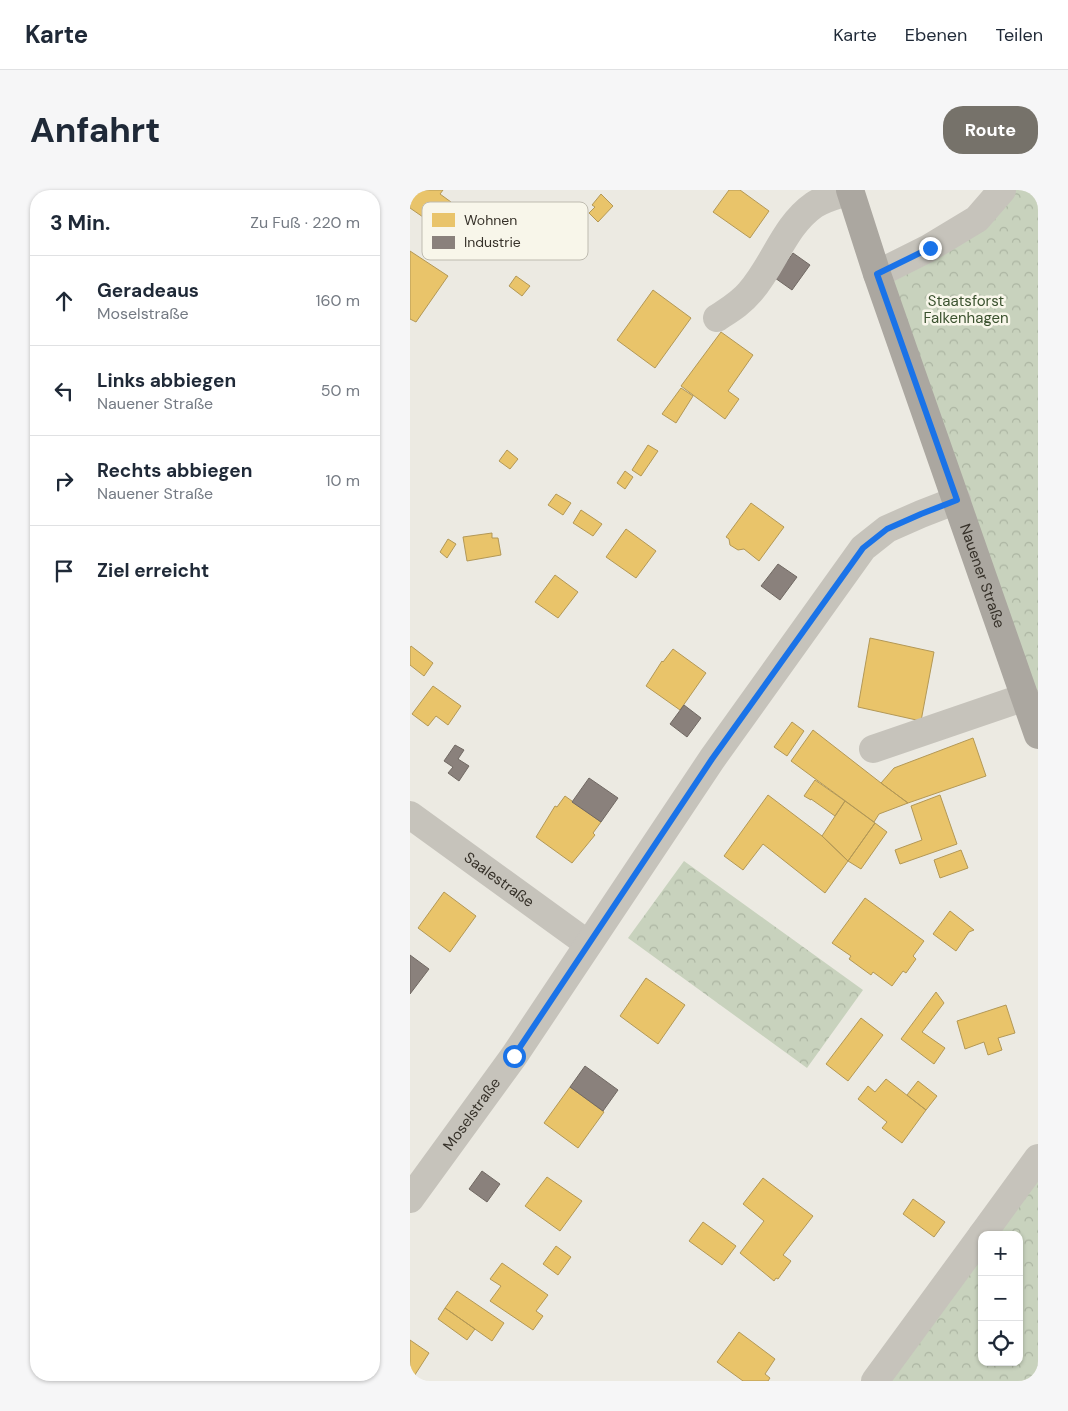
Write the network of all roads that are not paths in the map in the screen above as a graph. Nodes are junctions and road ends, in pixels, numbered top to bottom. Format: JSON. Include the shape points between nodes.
{"nodes":[{"id":1,"x":850,"y":190,"type":"edge"},
{"id":2,"x":1002,"y":190,"type":"edge"},
{"id":3,"x":877,"y":274,"type":"junction"},
{"id":4,"x":717,"y":318,"type":"dead end"},
{"id":5,"x":957,"y":500,"type":"junction"},
{"id":6,"x":1025,"y":697,"type":"junction"},
{"id":7,"x":1038,"y":735,"type":"edge"},
{"id":8,"x":873,"y":749,"type":"dead end"},
{"id":9,"x":410,"y":816,"type":"edge"},
{"id":10,"x":588,"y":944,"type":"junction"},
{"id":11,"x":1038,"y":1158,"type":"edge"},
{"id":12,"x":410,"y":1199,"type":"edge"},
{"id":13,"x":985,"y":1231,"type":"edge"},
{"id":14,"x":978,"y":1240,"type":"edge"},
{"id":15,"x":875,"y":1381,"type":"edge"}],
"edges":[{"from":1,"to":3,"type":"main road","name":"Nauener Straße"},
{"from":1,"to":4,"type":"street","via":[[815,204],[802,215],[752,291]]},
{"from":2,"to":3,"type":"street","via":[[977,219],[930,248]]},
{"from":3,"to":5,"type":"main road","name":"Nauener Straße"},
{"from":5,"to":6,"type":"main road","name":"Nauener Straße"},
{"from":5,"to":10,"type":"street","name":"Moselstraße","via":[[887,529],[863,548],[712,759]]},
{"from":6,"to":7,"type":"main road","name":"Nauener Straße"},
{"from":6,"to":8,"type":"street"},
{"from":9,"to":10,"type":"street","name":"Saalestraße"},
{"from":10,"to":12,"type":"street","name":"Moselstraße","via":[[514,1056]]},
{"from":11,"to":13,"type":"street"},
{"from":14,"to":15,"type":"street"}]}
